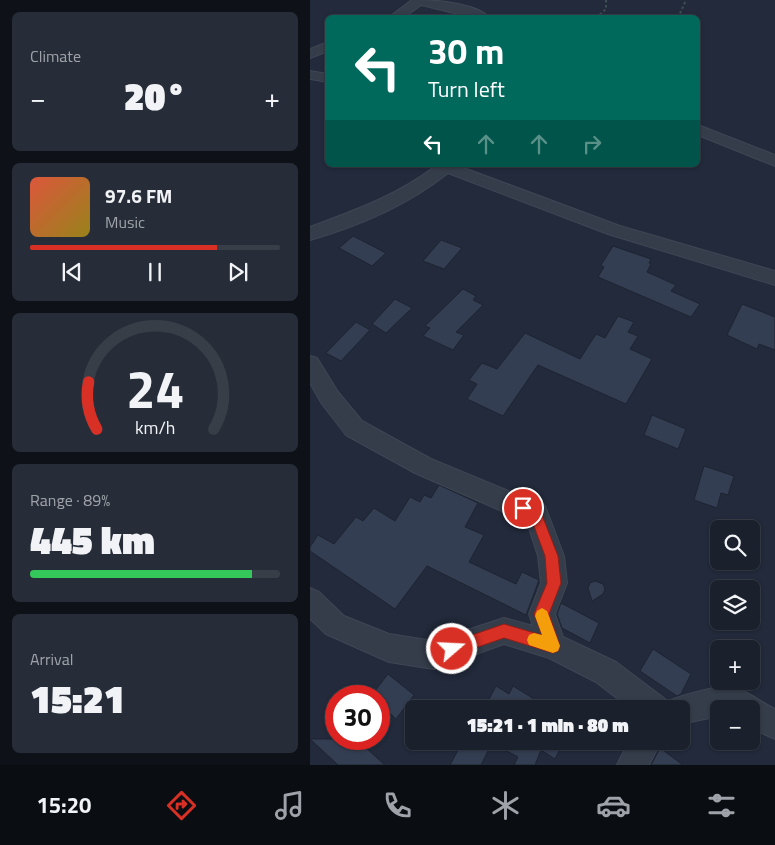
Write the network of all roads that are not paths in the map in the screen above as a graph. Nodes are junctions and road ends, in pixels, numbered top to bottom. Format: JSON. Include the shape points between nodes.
{"nodes":[{"id":1,"x":478,"y":0,"type":"edge"},
{"id":2,"x":419,"y":1,"type":"edge"},
{"id":3,"x":464,"y":10,"type":"junction"},
{"id":4,"x":398,"y":15,"type":"edge"},
{"id":5,"x":476,"y":15,"type":"edge"},
{"id":6,"x":325,"y":47,"type":"edge"},
{"id":7,"x":310,"y":54,"type":"edge"},
{"id":8,"x":310,"y":75,"type":"edge"},
{"id":9,"x":325,"y":78,"type":"edge"},
{"id":10,"x":700,"y":131,"type":"edge"},
{"id":11,"x":775,"y":161,"type":"edge"},
{"id":12,"x":445,"y":167,"type":"edge"},
{"id":13,"x":453,"y":167,"type":"edge"},
{"id":14,"x":310,"y":234,"type":"edge"},
{"id":15,"x":775,"y":278,"type":"edge"},
{"id":16,"x":310,"y":364,"type":"edge"},
{"id":17,"x":310,"y":601,"type":"edge"},
{"id":18,"x":553,"y":646,"type":"junction"},
{"id":19,"x":643,"y":700,"type":"edge"},
{"id":20,"x":710,"y":704,"type":"edge"},
{"id":21,"x":690,"y":708,"type":"edge"},
{"id":22,"x":760,"y":717,"type":"edge"},
{"id":23,"x":775,"y":725,"type":"edge"},
{"id":24,"x":641,"y":750,"type":"edge"},
{"id":25,"x":632,"y":765,"type":"edge"}],
"edges":[{"from":1,"to":3,"type":"street"},
{"from":2,"to":3,"type":"street"},
{"from":2,"to":4,"type":"street"},
{"from":3,"to":5,"type":"street"},
{"from":6,"to":7,"type":"street"},
{"from":8,"to":9,"type":"street"},
{"from":10,"to":11,"type":"street"},
{"from":12,"to":14,"type":"street","via":[[425,183],[384,206]]},
{"from":13,"to":15,"type":"street","via":[[452,170],[614,230]]},
{"from":16,"to":18,"type":"street","via":[[330,398],[354,428],[423,466],[536,514],[551,556],[554,583],[542,614]]},
{"from":17,"to":18,"type":"street","via":[[335,626],[389,648],[434,655],[504,631]]},
{"from":18,"to":19,"type":"street","via":[[606,672]]},
{"from":20,"to":21,"type":"street"},
{"from":22,"to":23,"type":"street"},
{"from":24,"to":25,"type":"street"}]}
